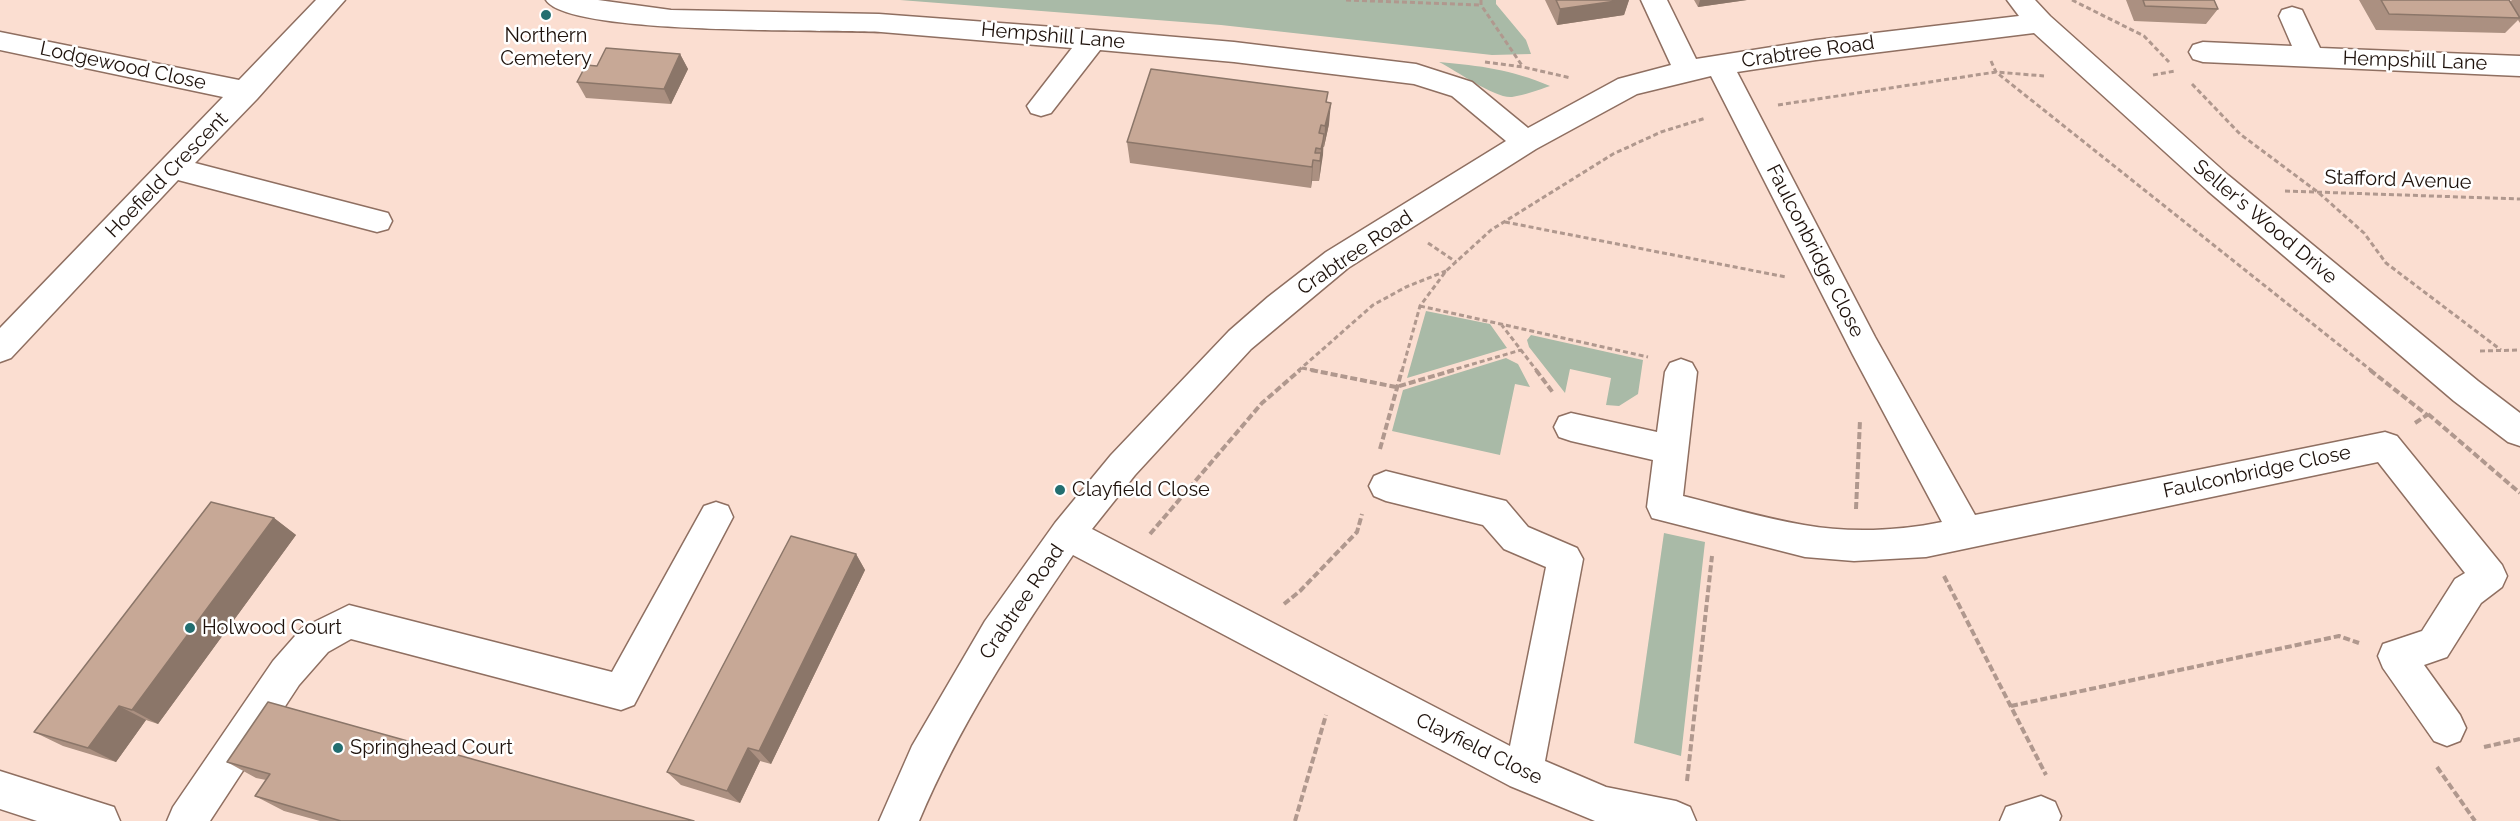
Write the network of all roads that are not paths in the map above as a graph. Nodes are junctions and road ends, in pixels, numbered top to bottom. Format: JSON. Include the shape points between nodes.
{"nodes":[{"id":1,"x":332,"y":0,"type":"edge"},
{"id":2,"x":559,"y":0,"type":"edge"},
{"id":3,"x":1653,"y":0,"type":"edge"},
{"id":4,"x":2020,"y":0,"type":"edge"},
{"id":5,"x":2292,"y":16,"type":"dead end"},
{"id":6,"x":2040,"y":23,"type":"junction"},
{"id":7,"x":1094,"y":39,"type":"junction"},
{"id":8,"x":0,"y":40,"type":"edge"},
{"id":9,"x":2203,"y":52,"type":"road end"},
{"id":10,"x":2310,"y":56,"type":"junction"},
{"id":11,"x":1719,"y":65,"type":"junction"},
{"id":12,"x":2520,"y":66,"type":"edge"},
{"id":13,"x":1689,"y":70,"type":"junction"},
{"id":14,"x":247,"y":92,"type":"junction"},
{"id":15,"x":1041,"y":106,"type":"dead end"},
{"id":16,"x":1526,"y":142,"type":"junction"},
{"id":17,"x":173,"y":168,"type":"junction"},
{"id":18,"x":377,"y":221,"type":"dead end"},
{"id":19,"x":0,"y":349,"type":"edge"},
{"id":20,"x":1682,"y":372,"type":"road end"},
{"id":21,"x":1571,"y":427,"type":"road end"},
{"id":22,"x":2520,"y":432,"type":"edge"},
{"id":23,"x":1670,"y":449,"type":"junction"},
{"id":24,"x":1386,"y":486,"type":"dead end"},
{"id":25,"x":716,"y":517,"type":"dead end"},
{"id":26,"x":1966,"y":532,"type":"junction"},
{"id":27,"x":1067,"y":534,"type":"junction"},
{"id":28,"x":2451,"y":745,"type":"road end"},
{"id":29,"x":1524,"y":773,"type":"junction"},
{"id":30,"x":0,"y":790,"type":"edge"},
{"id":31,"x":1607,"y":814,"type":"edge"},
{"id":32,"x":100,"y":821,"type":"edge"},
{"id":33,"x":187,"y":821,"type":"edge"},
{"id":34,"x":899,"y":821,"type":"edge"},
{"id":35,"x":1676,"y":821,"type":"edge"}],
"edges":[{"from":1,"to":14,"type":"street","name":"Hoefield Crescent"},
{"from":2,"to":7,"type":"street","name":"Hempshill Lane","via":[[575,6],[671,19],[879,23]]},
{"from":3,"to":13,"type":"street"},
{"from":4,"to":6,"type":"street","name":"Seller's Wood Drive"},
{"from":5,"to":10,"type":"street"},
{"from":6,"to":11,"type":"street","name":"Crabtree Road"},
{"from":6,"to":22,"type":"street","name":"Seller's Wood Drive","via":[[2218,183]]},
{"from":7,"to":15,"type":"street"},
{"from":7,"to":16,"type":"street","name":"Hempshill Lane","via":[[1416,74],[1462,89]]},
{"from":8,"to":14,"type":"street","name":"Lodgewood Close"},
{"from":9,"to":10,"type":"street","name":"Hempshill Lane"},
{"from":10,"to":12,"type":"street","name":"Hempshill Lane"},
{"from":11,"to":13,"type":"street","name":"Crabtree Road"},
{"from":11,"to":26,"type":"street","name":"Faulconbridge Close"},
{"from":13,"to":16,"type":"street","name":"Crabtree Road","via":[[1628,86]]},
{"from":14,"to":17,"type":"street","name":"Hoefield Crescent"},
{"from":16,"to":27,"type":"street","name":"Crabtree Road","via":[[1337,260],[1279,306],[1240,340],[1138,449]]},
{"from":17,"to":18,"type":"street"},
{"from":17,"to":19,"type":"street","name":"Hoefield Crescent"},
{"from":20,"to":23,"type":"street","name":"Faulconbridge Close"},
{"from":21,"to":23,"type":"street"},
{"from":23,"to":26,"type":"street","name":"Faulconbridge Close","via":[[1665,507],[1805,541],[1854,545],[1926,541]]},
{"from":24,"to":29,"type":"street","via":[[1494,512],[1516,538],[1565,559]]},
{"from":25,"to":33,"type":"street","via":[[621,692],[349,622],[315,640],[286,673]]},
{"from":26,"to":28,"type":"street","name":"Faulconbridge Close","via":[[2385,446],[2489,576],[2468,591],[2434,645],[2396,656]]},
{"from":27,"to":29,"type":"street","name":"Clayfield Close"},
{"from":27,"to":34,"type":"street","name":"Crabtree Road","via":[[998,633],[926,759]]},
{"from":29,"to":31,"type":"street","name":"Clayfield Close"},
{"from":30,"to":32,"type":"street"},
{"from":31,"to":35,"type":"street","name":"Clayfield Close"}]}
